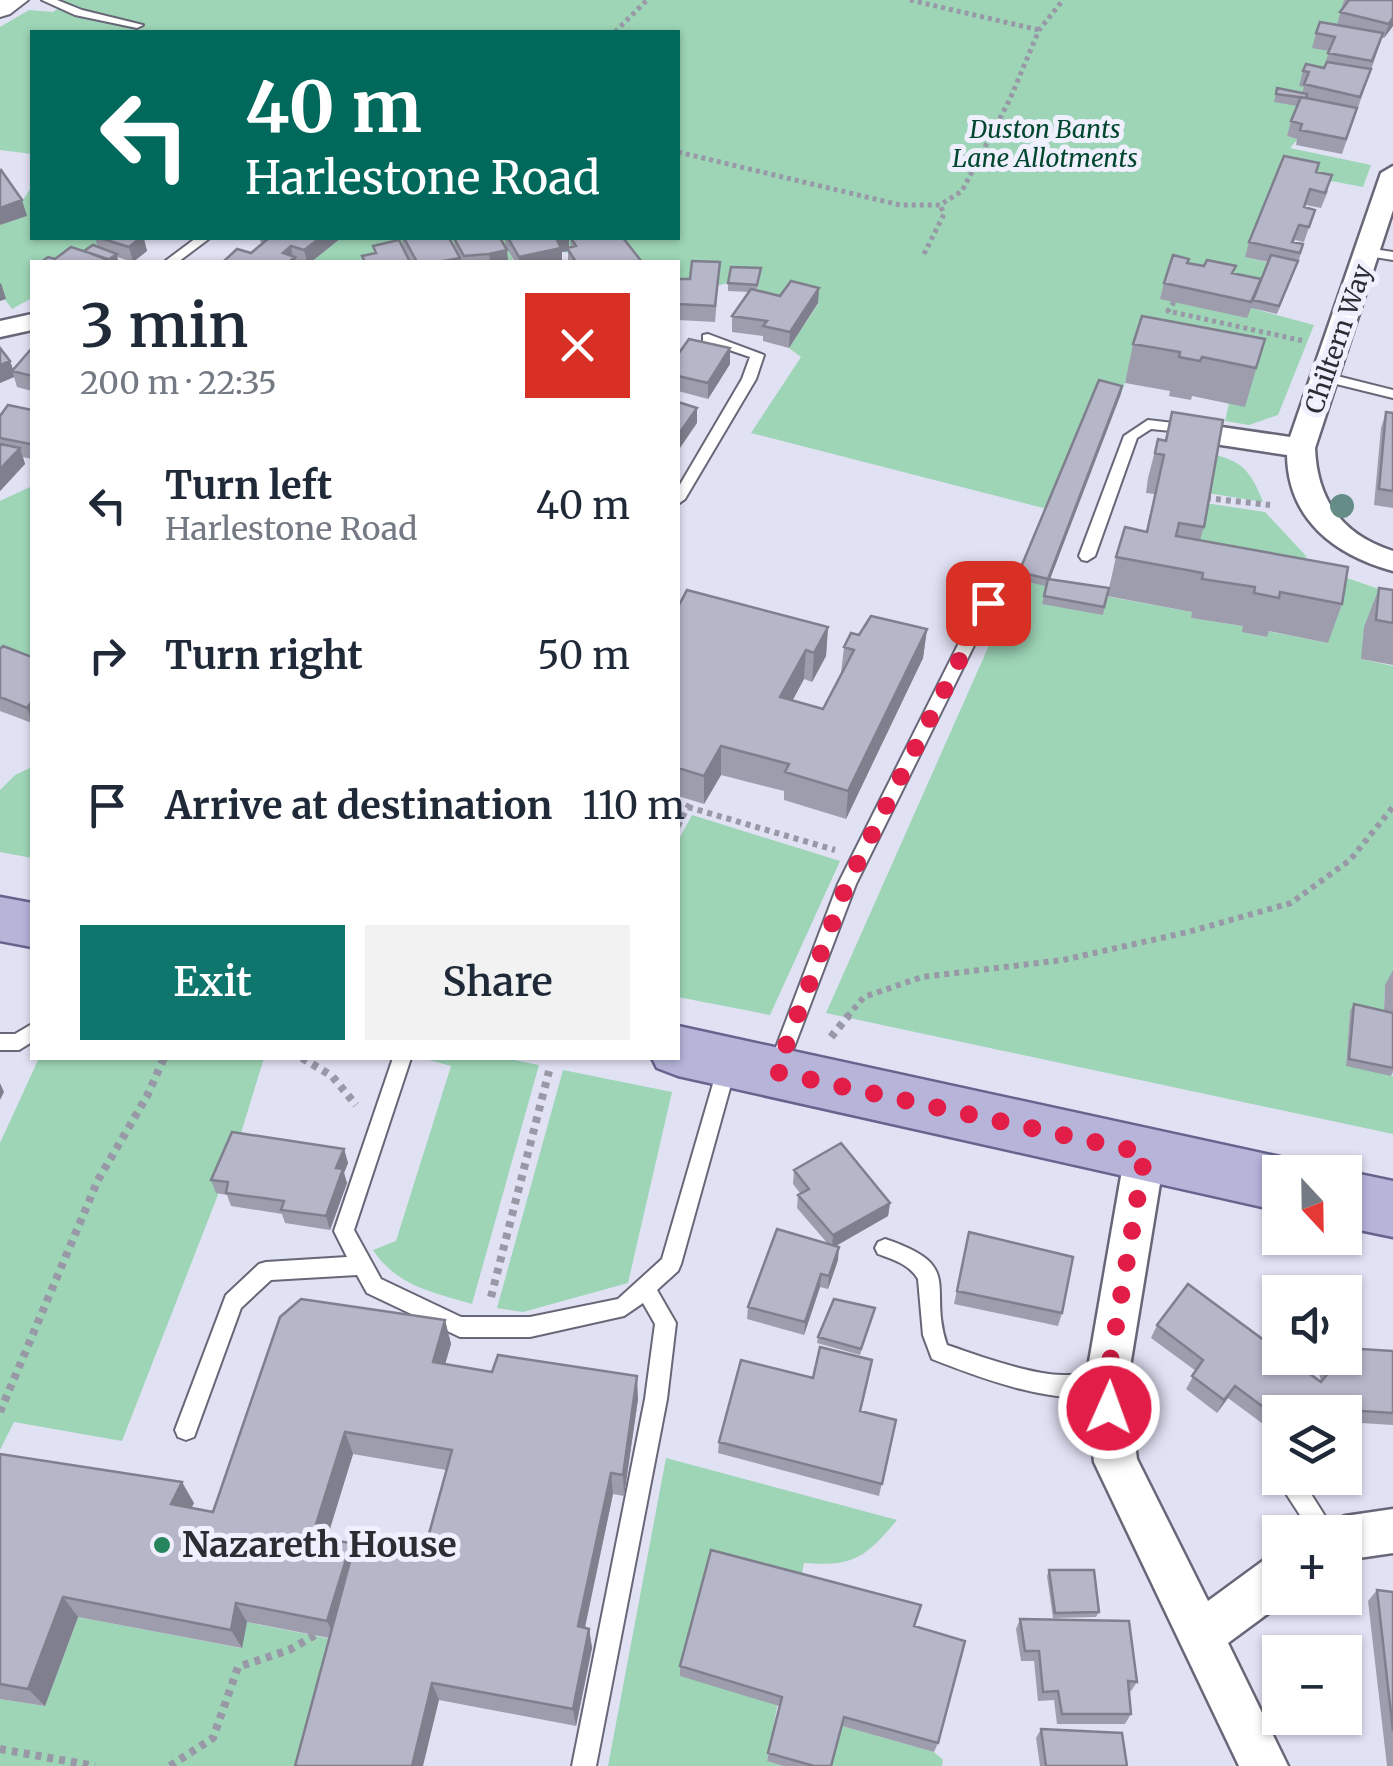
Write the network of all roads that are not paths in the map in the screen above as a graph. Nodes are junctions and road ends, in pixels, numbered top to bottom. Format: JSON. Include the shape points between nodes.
{"nodes":[{"id":1,"x":13,"y":0,"type":"edge"},
{"id":2,"x":46,"y":0,"type":"edge"},
{"id":3,"x":0,"y":8,"type":"edge"},
{"id":4,"x":137,"y":25,"type":"dead end"},
{"id":5,"x":1393,"y":173,"type":"edge"},
{"id":6,"x":201,"y":240,"type":"edge"},
{"id":7,"x":1380,"y":254,"type":"edge"},
{"id":8,"x":173,"y":260,"type":"edge"},
{"id":9,"x":30,"y":322,"type":"edge"},
{"id":10,"x":0,"y":330,"type":"edge"},
{"id":11,"x":708,"y":338,"type":"dead end"},
{"id":12,"x":1325,"y":378,"type":"junction"},
{"id":13,"x":1393,"y":394,"type":"edge"},
{"id":14,"x":1221,"y":436,"type":"joint"},
{"id":15,"x":1301,"y":448,"type":"junction"},
{"id":16,"x":680,"y":496,"type":"edge"},
{"id":17,"x":1086,"y":556,"type":"dead end"},
{"id":18,"x":1393,"y":561,"type":"edge"},
{"id":19,"x":988,"y":603,"type":"dead end"},
{"id":20,"x":0,"y":920,"type":"edge"},
{"id":21,"x":30,"y":925,"type":"edge"},
{"id":22,"x":30,"y":1034,"type":"edge"},
{"id":23,"x":0,"y":1042,"type":"edge"},
{"id":24,"x":401,"y":1060,"type":"edge"},
{"id":25,"x":727,"y":1062,"type":"edge"},
{"id":26,"x":1145,"y":1153,"type":"junction"},
{"id":27,"x":1262,"y":1180,"type":"edge"},
{"id":28,"x":1362,"y":1202,"type":"edge"},
{"id":29,"x":1393,"y":1210,"type":"edge"},
{"id":30,"x":885,"y":1248,"type":"dead end"},
{"id":31,"x":362,"y":1264,"type":"junction"},
{"id":32,"x":645,"y":1288,"type":"junction"},
{"id":33,"x":1106,"y":1386,"type":"junction"},
{"id":34,"x":186,"y":1430,"type":"dead end"},
{"id":35,"x":1393,"y":1531,"type":"edge"},
{"id":36,"x":1362,"y":1536,"type":"edge"},
{"id":37,"x":1262,"y":1589,"type":"edge"},
{"id":38,"x":1199,"y":1636,"type":"junction"},
{"id":39,"x":584,"y":1766,"type":"edge"},
{"id":40,"x":1264,"y":1766,"type":"edge"}],
"edges":[{"from":1,"to":3,"type":"street"},
{"from":2,"to":4,"type":"lane"},
{"from":5,"to":7,"type":"street","name":"Chiltern Way"},
{"from":6,"to":8,"type":"lane"},
{"from":7,"to":12,"type":"street","name":"Chiltern Way"},
{"from":9,"to":10,"type":"street"},
{"from":11,"to":16,"type":"lane","via":[[757,355]]},
{"from":12,"to":13,"type":"lane"},
{"from":12,"to":15,"type":"street","name":"Chiltern Way"},
{"from":14,"to":15,"type":"street","name":"Chiltern Way"},
{"from":14,"to":17,"type":"lane","via":[[1148,424],[1131,436]]},
{"from":15,"to":18,"type":"street","name":"Chiltern Way","via":[[1299,474],[1308,502],[1332,532]]},
{"from":19,"to":25,"type":"lane","via":[[860,857]]},
{"from":20,"to":21,"type":"main road"},
{"from":22,"to":23,"type":"lane","via":[[19,1042]]},
{"from":24,"to":31,"type":"lane","via":[[344,1231]]},
{"from":25,"to":26,"type":"main road"},
{"from":25,"to":32,"type":"lane","via":[[672,1264]]},
{"from":26,"to":27,"type":"main road"},
{"from":26,"to":33,"type":"street"},
{"from":28,"to":29,"type":"main road"},
{"from":30,"to":33,"type":"lane","via":[[926,1270],[939,1352],[1079,1390]]},
{"from":31,"to":32,"type":"lane","via":[[374,1286],[460,1327],[530,1327],[624,1307]]},
{"from":31,"to":34,"type":"lane","via":[[266,1271],[233,1302]]},
{"from":32,"to":39,"type":"lane","via":[[666,1322]]},
{"from":33,"to":38,"type":"street","via":[[1116,1462]]},
{"from":35,"to":36,"type":"street"},
{"from":37,"to":38,"type":"street"},
{"from":38,"to":40,"type":"street"}]}
